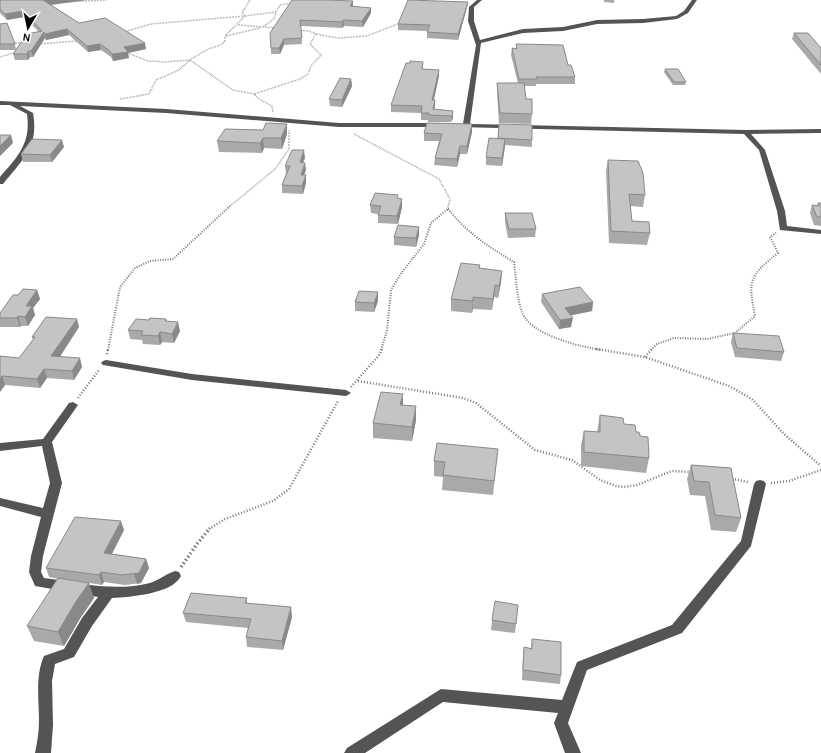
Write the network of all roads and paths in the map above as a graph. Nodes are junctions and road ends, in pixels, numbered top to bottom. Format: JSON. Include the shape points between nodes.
{"nodes":[{"id":1,"x":107,"y":0,"type":"edge"},
{"id":2,"x":250,"y":0,"type":"edge"},
{"id":3,"x":480,"y":0,"type":"edge"},
{"id":4,"x":695,"y":0,"type":"edge"},
{"id":5,"x":63,"y":2,"type":"dead end"},
{"id":6,"x":294,"y":3,"type":"edge"},
{"id":7,"x":276,"y":12,"type":"junction"},
{"id":8,"x":244,"y":16,"type":"junction"},
{"id":9,"x":404,"y":22,"type":"edge"},
{"id":10,"x":237,"y":25,"type":"junction"},
{"id":11,"x":263,"y":27,"type":"junction"},
{"id":12,"x":279,"y":28,"type":"edge"},
{"id":13,"x":294,"y":29,"type":"edge"},
{"id":14,"x":124,"y":32,"type":"edge"},
{"id":15,"x":316,"y":34,"type":"junction"},
{"id":16,"x":225,"y":36,"type":"junction"},
{"id":17,"x":78,"y":41,"type":"edge"},
{"id":18,"x":7,"y":42,"type":"edge"},
{"id":19,"x":478,"y":42,"type":"junction"},
{"id":20,"x":28,"y":44,"type":"edge"},
{"id":21,"x":34,"y":44,"type":"edge"},
{"id":22,"x":23,"y":49,"type":"edge"},
{"id":23,"x":124,"y":51,"type":"edge"},
{"id":24,"x":0,"y":57,"type":"edge"},
{"id":25,"x":190,"y":60,"type":"junction"},
{"id":26,"x":254,"y":94,"type":"junction"},
{"id":27,"x":115,"y":100,"type":"dead end"},
{"id":28,"x":4,"y":103,"type":"edge"},
{"id":29,"x":275,"y":120,"type":"junction"},
{"id":30,"x":290,"y":121,"type":"junction"},
{"id":31,"x":339,"y":125,"type":"junction"},
{"id":32,"x":466,"y":126,"type":"junction"},
{"id":33,"x":821,"y":130,"type":"edge"},
{"id":34,"x":746,"y":132,"type":"junction"},
{"id":35,"x":0,"y":182,"type":"edge"},
{"id":36,"x":448,"y":209,"type":"junction"},
{"id":37,"x":783,"y":228,"type":"junction"},
{"id":38,"x":821,"y":232,"type":"edge"},
{"id":39,"x":645,"y":357,"type":"junction"},
{"id":40,"x":106,"y":363,"type":"junction"},
{"id":41,"x":357,"y":381,"type":"junction"},
{"id":42,"x":346,"y":393,"type":"junction"},
{"id":43,"x":73,"y":405,"type":"joint"},
{"id":44,"x":46,"y":442,"type":"junction"},
{"id":45,"x":0,"y":447,"type":"edge"},
{"id":46,"x":821,"y":466,"type":"edge"},
{"id":47,"x":821,"y":470,"type":"edge"},
{"id":48,"x":694,"y":472,"type":"edge"},
{"id":49,"x":723,"y":476,"type":"edge"},
{"id":50,"x":760,"y":484,"type":"junction"},
{"id":51,"x":0,"y":502,"type":"edge"},
{"id":52,"x":48,"y":514,"type":"junction"},
{"id":53,"x":175,"y":576,"type":"joint"},
{"id":54,"x":108,"y":593,"type":"junction"},
{"id":55,"x":567,"y":707,"type":"junction"},
{"id":56,"x":43,"y":753,"type":"edge"},
{"id":57,"x":352,"y":753,"type":"edge"},
{"id":58,"x":573,"y":753,"type":"edge"}],
"edges":[{"from":1,"to":5,"type":"path"},
{"from":2,"to":8,"type":"path","via":[[242,13]]},
{"from":3,"to":19,"type":"street","via":[[472,8],[471,21]]},
{"from":4,"to":19,"type":"street","via":[[686,12],[677,17],[597,22],[563,30],[523,32]]},
{"from":6,"to":7,"type":"path","via":[[280,5]]},
{"from":7,"to":8,"type":"path"},
{"from":7,"to":11,"type":"path","via":[[274,19]]},
{"from":8,"to":10,"type":"path"},
{"from":8,"to":14,"type":"path","via":[[151,24]]},
{"from":9,"to":15,"type":"path","via":[[366,36],[338,38]]},
{"from":10,"to":11,"type":"path"},
{"from":10,"to":16,"type":"path"},
{"from":11,"to":12,"type":"path"},
{"from":11,"to":16,"type":"path"},
{"from":13,"to":15,"type":"path"},
{"from":15,"to":26,"type":"path","via":[[310,44],[321,55],[311,66],[308,74]]},
{"from":16,"to":25,"type":"path","via":[[225,41],[221,45],[208,49]]},
{"from":17,"to":21,"type":"path"},
{"from":18,"to":20,"type":"path"},
{"from":19,"to":32,"type":"street"},
{"from":22,"to":24,"type":"path"},
{"from":23,"to":25,"type":"path","via":[[142,60]]},
{"from":25,"to":26,"type":"path","via":[[233,90]]},
{"from":25,"to":27,"type":"path","via":[[179,70],[156,80],[149,94]]},
{"from":26,"to":29,"type":"path","via":[[272,106]]},
{"from":28,"to":29,"type":"street","via":[[166,111]]},
{"from":28,"to":35,"type":"street","via":[[30,113],[33,126],[29,146]]},
{"from":29,"to":30,"type":"street"},
{"from":30,"to":31,"type":"street"},
{"from":30,"to":40,"type":"path","via":[[289,149],[275,169],[237,199],[173,259],[150,262],[135,268],[120,287]]},
{"from":31,"to":32,"type":"street"},
{"from":31,"to":36,"type":"path","via":[[362,140],[439,179],[450,199]]},
{"from":32,"to":34,"type":"street"},
{"from":33,"to":34,"type":"street"},
{"from":34,"to":37,"type":"street","via":[[762,150],[781,211]]},
{"from":36,"to":39,"type":"path","via":[[460,224],[492,249],[514,262],[520,306],[525,319],[535,327],[560,340],[584,348]]},
{"from":36,"to":41,"type":"path","via":[[431,223],[424,244],[391,290],[387,331],[380,354]]},
{"from":37,"to":38,"type":"street"},
{"from":37,"to":39,"type":"path","via":[[770,237],[778,253],[753,274],[750,290],[755,316],[735,333],[707,339],[674,338],[657,344]]},
{"from":39,"to":46,"type":"path","via":[[729,386],[752,400],[784,434]]},
{"from":40,"to":42,"type":"street","via":[[192,377]]},
{"from":40,"to":43,"type":"path"},
{"from":41,"to":42,"type":"path"},
{"from":41,"to":48,"type":"path","via":[[463,398],[476,403],[535,450],[543,454],[564,457],[608,484],[622,487],[640,485],[672,471]]},
{"from":42,"to":53,"type":"path","via":[[338,402],[289,490],[276,500],[214,525]]},
{"from":43,"to":44,"type":"street"},
{"from":44,"to":45,"type":"street"},
{"from":44,"to":52,"type":"street","via":[[56,483]]},
{"from":47,"to":50,"type":"path","via":[[789,481]]},
{"from":49,"to":50,"type":"path"},
{"from":50,"to":55,"type":"street","via":[[747,543],[677,629],[582,666]]},
{"from":51,"to":52,"type":"street"},
{"from":52,"to":54,"type":"street","via":[[35,572],[40,582]]},
{"from":53,"to":54,"type":"street","via":[[161,585]]},
{"from":54,"to":56,"type":"street","via":[[69,652],[49,660],[44,676],[46,717]]},
{"from":55,"to":57,"type":"street","via":[[441,695]]},
{"from":55,"to":58,"type":"street","via":[[561,723]]}]}
